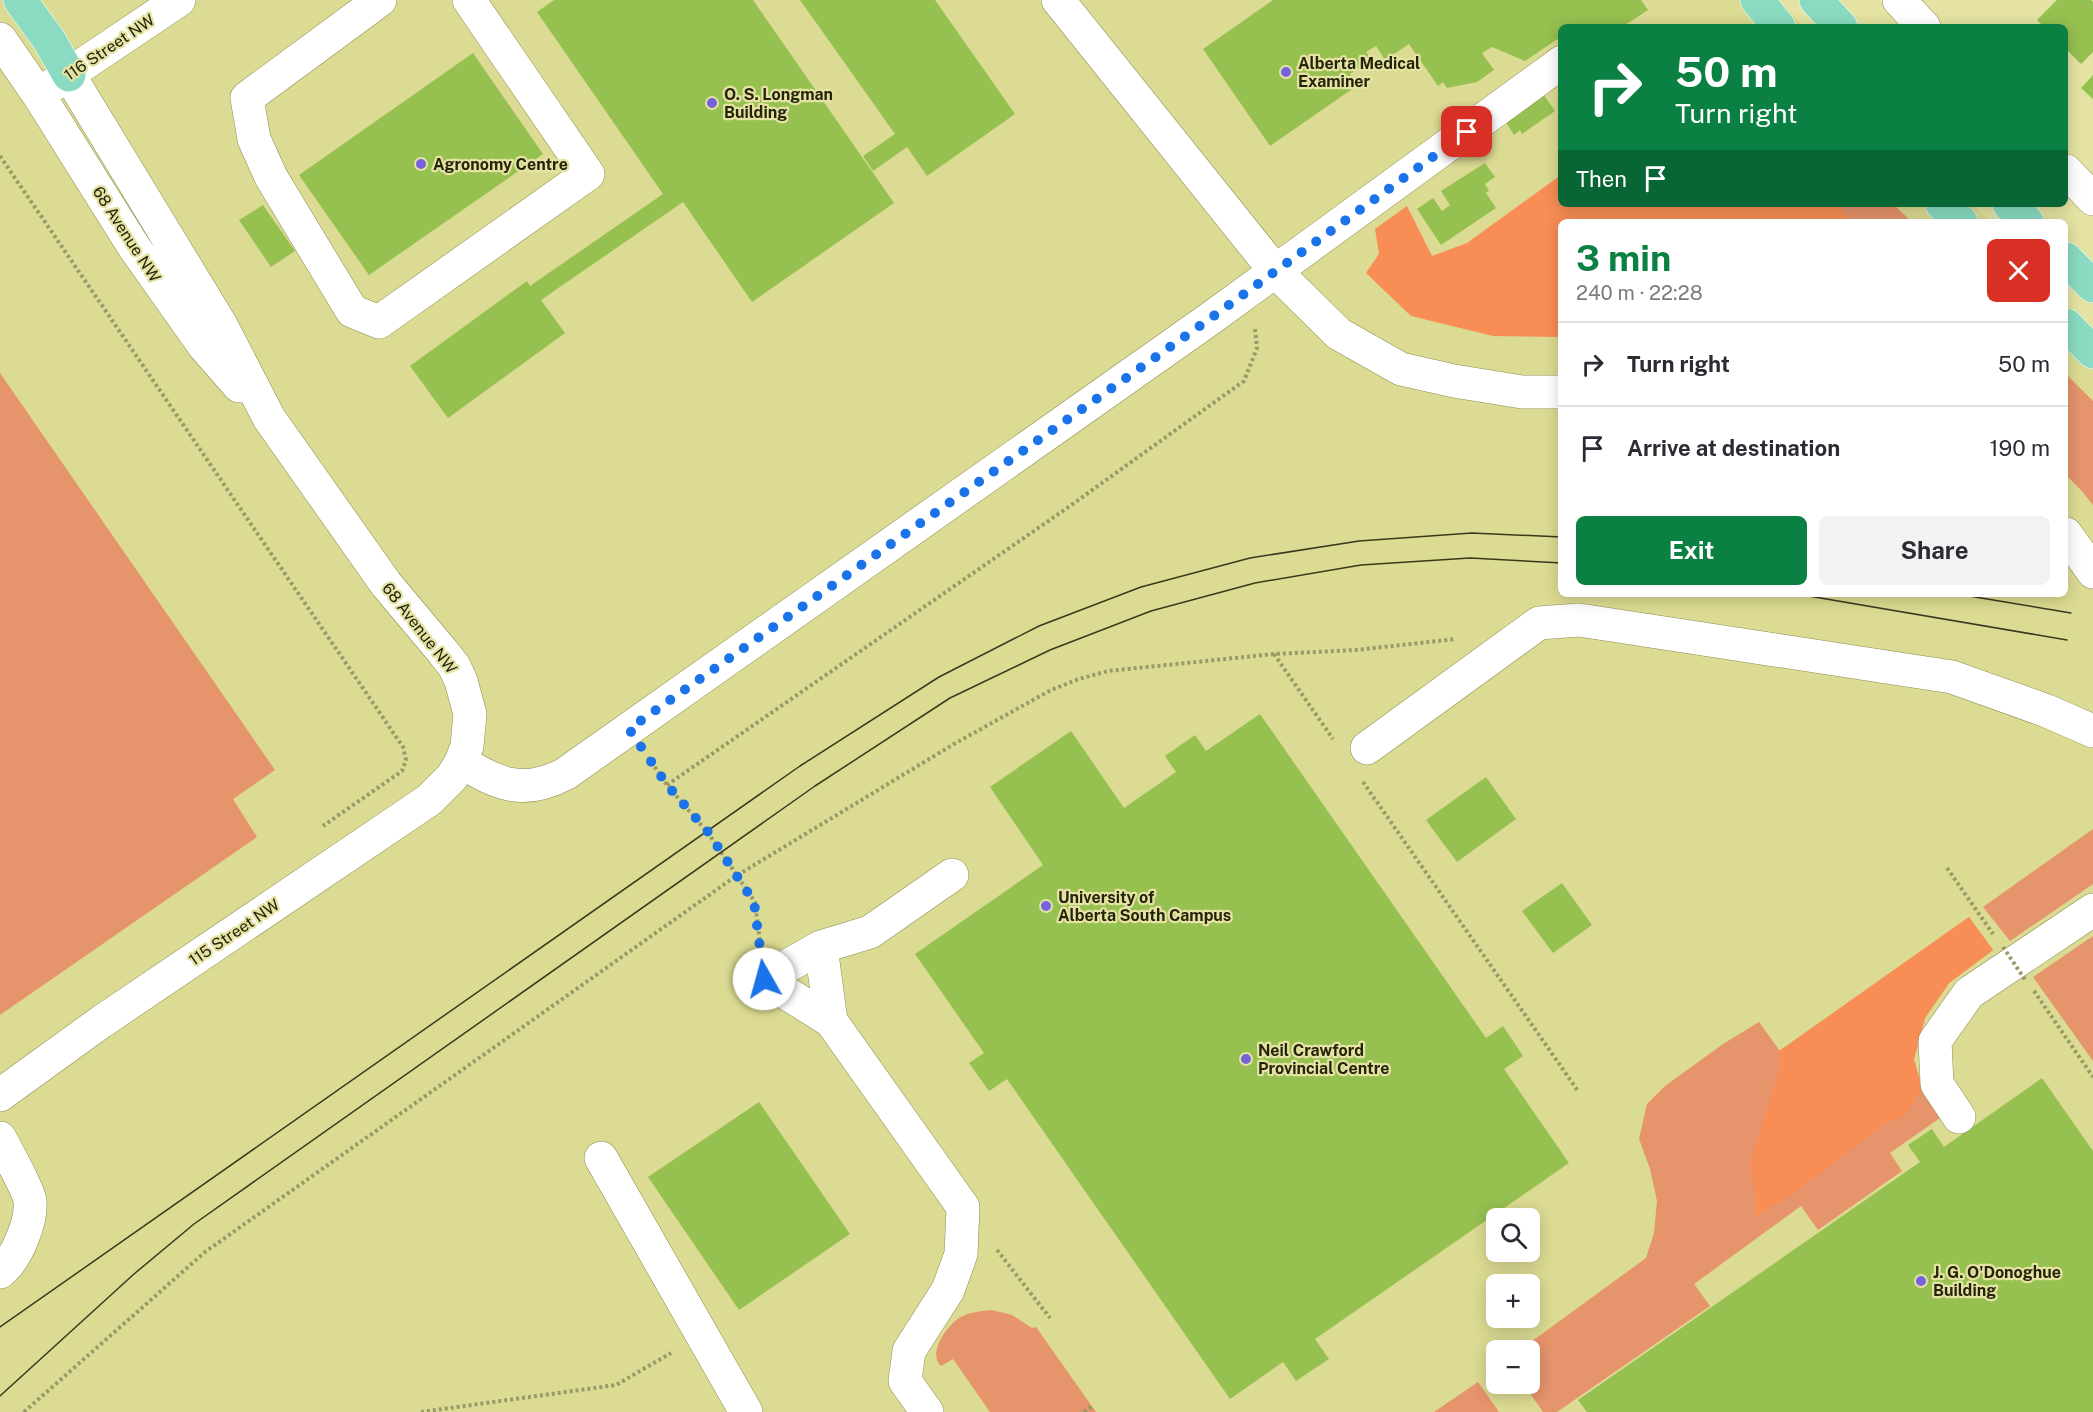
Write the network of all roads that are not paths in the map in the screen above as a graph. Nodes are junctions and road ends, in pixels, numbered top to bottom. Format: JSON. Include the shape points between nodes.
{"nodes":[{"id":1,"x":20,"y":0,"type":"edge"},
{"id":2,"x":179,"y":0,"type":"edge"},
{"id":3,"x":380,"y":0,"type":"edge"},
{"id":4,"x":470,"y":0,"type":"edge"},
{"id":5,"x":1058,"y":0,"type":"edge"},
{"id":6,"x":1757,"y":0,"type":"edge"},
{"id":7,"x":1816,"y":0,"type":"edge"},
{"id":8,"x":1899,"y":0,"type":"edge"},
{"id":9,"x":1777,"y":24,"type":"edge"},
{"id":10,"x":1838,"y":24,"type":"edge"},
{"id":11,"x":1921,"y":24,"type":"edge"},
{"id":12,"x":0,"y":39,"type":"edge"},
{"id":13,"x":1558,"y":65,"type":"edge"},
{"id":14,"x":69,"y":75,"type":"junction"},
{"id":15,"x":38,"y":94,"type":"junction"},
{"id":16,"x":2068,"y":173,"type":"edge"},
{"id":17,"x":2093,"y":199,"type":"edge"},
{"id":18,"x":1945,"y":207,"type":"edge"},
{"id":19,"x":2012,"y":207,"type":"edge"},
{"id":20,"x":1958,"y":219,"type":"edge"},
{"id":21,"x":2024,"y":219,"type":"edge"},
{"id":22,"x":2068,"y":262,"type":"edge"},
{"id":23,"x":1276,"y":272,"type":"junction"},
{"id":24,"x":2093,"y":286,"type":"edge"},
{"id":25,"x":2068,"y":327,"type":"edge"},
{"id":26,"x":2093,"y":352,"type":"edge"},
{"id":27,"x":1558,"y":392,"type":"edge"},
{"id":28,"x":269,"y":418,"type":"junction"},
{"id":29,"x":2068,"y":537,"type":"edge"},
{"id":30,"x":2093,"y":572,"type":"edge"},
{"id":31,"x":2093,"y":731,"type":"edge"},
{"id":32,"x":1366,"y":748,"type":"dead end"},
{"id":33,"x":461,"y":762,"type":"junction"},
{"id":34,"x":952,"y":875,"type":"dead end"},
{"id":35,"x":2093,"y":910,"type":"edge"},
{"id":36,"x":821,"y":947,"type":"junction"},
{"id":37,"x":831,"y":1021,"type":"junction"},
{"id":38,"x":0,"y":1095,"type":"edge"},
{"id":39,"x":1959,"y":1117,"type":"dead end"},
{"id":40,"x":0,"y":1138,"type":"edge"},
{"id":41,"x":600,"y":1158,"type":"dead end"},
{"id":42,"x":0,"y":1272,"type":"edge"},
{"id":43,"x":746,"y":1412,"type":"edge"},
{"id":44,"x":927,"y":1412,"type":"edge"}],
"edges":[{"from":1,"to":14,"type":"main road"},
{"from":2,"to":14,"type":"street","name":"116 Street NW"},
{"from":3,"to":4,"type":"street","via":[[247,98],[254,139],[271,177],[352,311],[379,322],[588,174]]},
{"from":5,"to":23,"type":"street"},
{"from":6,"to":9,"type":"main road"},
{"from":7,"to":10,"type":"main road"},
{"from":8,"to":11,"type":"street"},
{"from":12,"to":15,"type":"street","name":"68 Avenue NW"},
{"from":13,"to":23,"type":"street"},
{"from":14,"to":15,"type":"street","name":"116 Street NW"},
{"from":14,"to":28,"type":"street","name":"68 Avenue NW","via":[[221,325]]},
{"from":15,"to":28,"type":"street","name":"68 Avenue NW","via":[[116,221],[198,337]]},
{"from":16,"to":17,"type":"street"},
{"from":18,"to":20,"type":"main road"},
{"from":19,"to":21,"type":"main road"},
{"from":22,"to":24,"type":"main road"},
{"from":23,"to":27,"type":"street","via":[[1339,334],[1401,369],[1522,392]]},
{"from":23,"to":33,"type":"street","via":[[565,774],[527,787],[498,781]]},
{"from":25,"to":26,"type":"main road"},
{"from":28,"to":33,"type":"street","name":"68 Avenue NW","via":[[386,584],[454,666],[470,714]]},
{"from":29,"to":30,"type":"street"},
{"from":31,"to":32,"type":"street","via":[[1952,677],[1579,620],[1539,623]]},
{"from":33,"to":38,"type":"street","name":"115 Street NW","via":[[429,800]]},
{"from":34,"to":36,"type":"street","via":[[870,932]]},
{"from":35,"to":39,"type":"street","via":[[1969,993],[1935,1041],[1937,1084]]},
{"from":36,"to":37,"type":"street"},
{"from":36,"to":37,"type":"street","via":[[764,979]]},
{"from":37,"to":44,"type":"street","via":[[963,1207],[962,1254],[948,1290],[909,1351],[905,1381]]},
{"from":40,"to":42,"type":"street","via":[[30,1200],[20,1244],[8,1266]]},
{"from":41,"to":43,"type":"street"}]}
